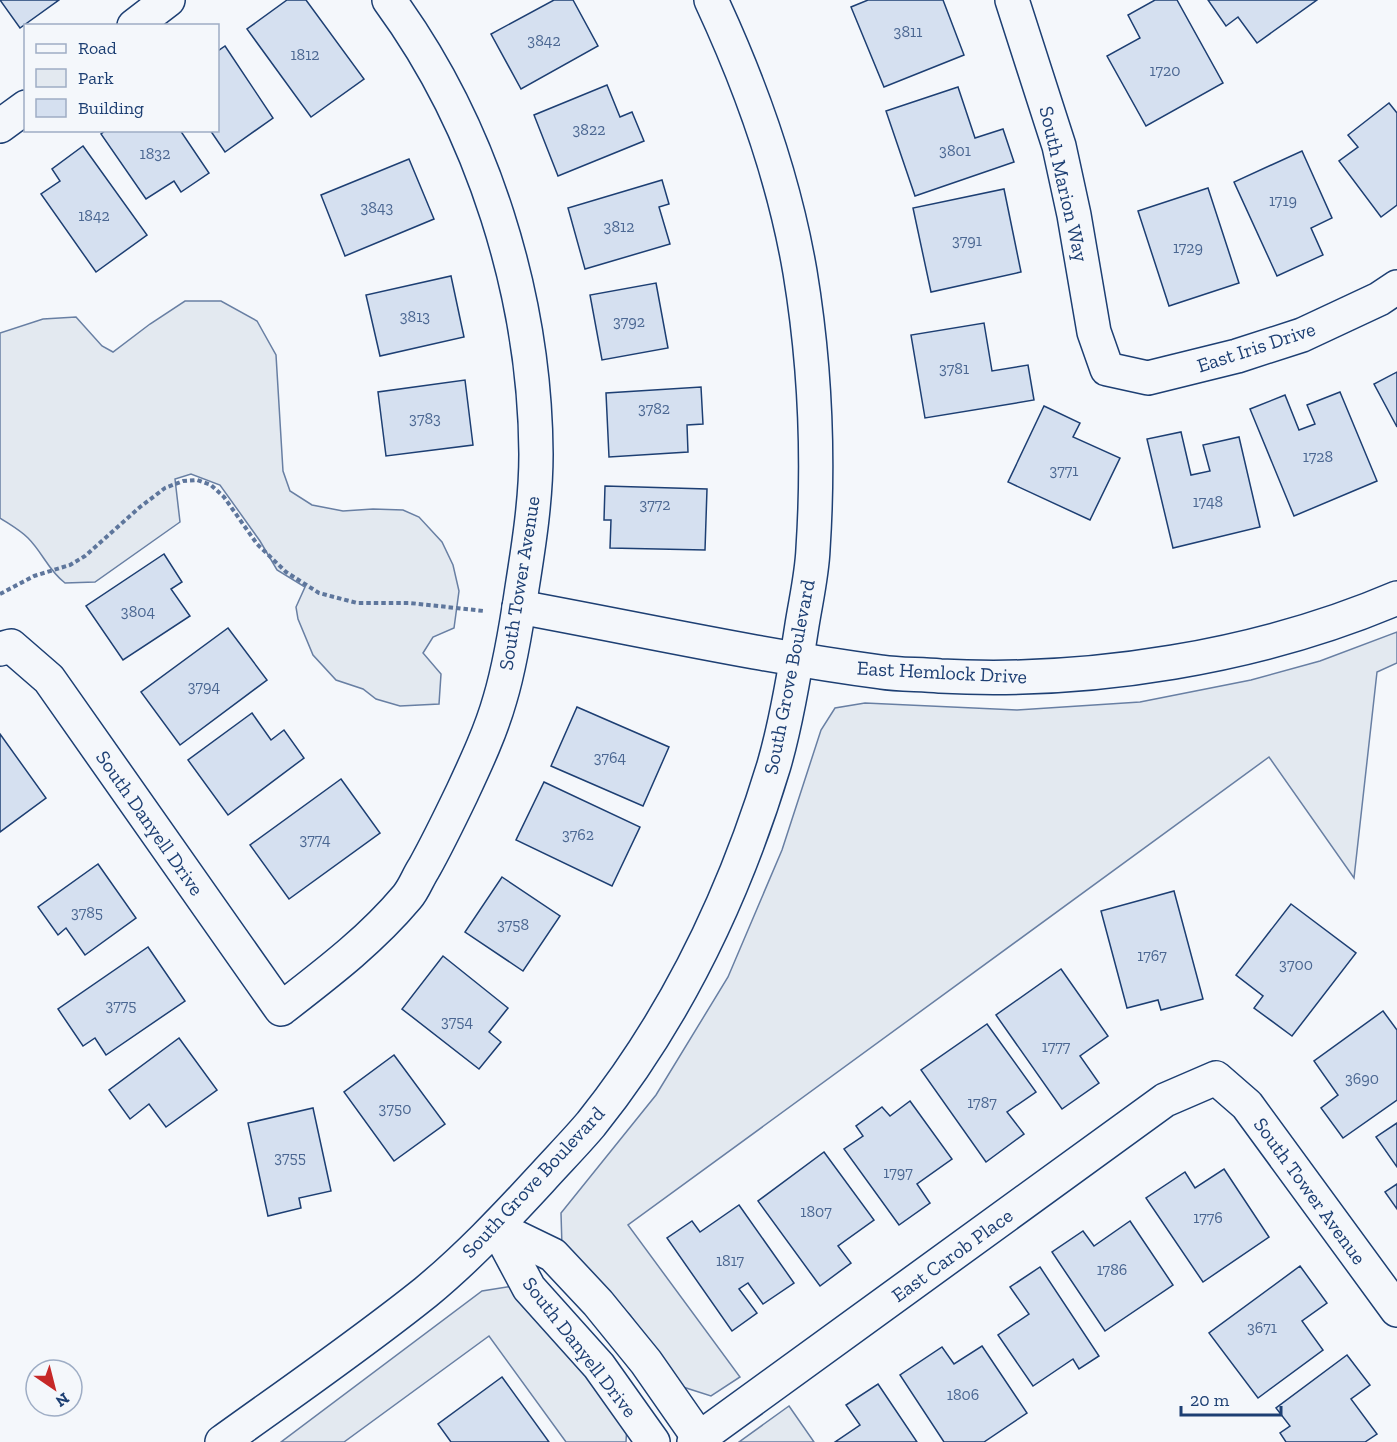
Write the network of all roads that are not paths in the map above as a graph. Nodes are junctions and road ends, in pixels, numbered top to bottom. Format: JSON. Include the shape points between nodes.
{"nodes":[{"id":1,"x":168,"y":0,"type":"edge"},
{"id":2,"x":389,"y":0,"type":"edge"},
{"id":3,"x":711,"y":0,"type":"edge"},
{"id":4,"x":1012,"y":0,"type":"edge"},
{"id":5,"x":137,"y":24,"type":"edge"},
{"id":6,"x":24,"y":108,"type":"edge"},
{"id":7,"x":0,"y":126,"type":"edge"},
{"id":8,"x":1397,"y":287,"type":"edge"},
{"id":9,"x":1107,"y":369,"type":"joint"},
{"id":10,"x":1397,"y":598,"type":"edge"},
{"id":11,"x":518,"y":613,"type":"junction"},
{"id":12,"x":5,"y":648,"type":"edge"},
{"id":13,"x":797,"y":659,"type":"junction"},
{"id":14,"x":281,"y":1009,"type":"joint"},
{"id":15,"x":1216,"y":1078,"type":"joint"},
{"id":16,"x":496,"y":1228,"type":"junction"},
{"id":17,"x":1397,"y":1310,"type":"edge"},
{"id":18,"x":696,"y":1440,"type":"edge"},
{"id":19,"x":222,"y":1442,"type":"edge"},
{"id":20,"x":653,"y":1442,"type":"edge"}],
"edges":[{"from":1,"to":5,"type":"street"},
{"from":2,"to":11,"type":"street","name":"South Tower Avenue","via":[[435,72],[468,135],[501,230],[522,312],[533,393],[536,456],[532,526]]},
{"from":3,"to":13,"type":"street","name":"South Grove Boulevard","via":[[764,132],[801,282],[816,440],[813,553]]},
{"from":4,"to":9,"type":"street","name":"South Marion Way","via":[[1059,146],[1094,332]]},
{"from":6,"to":7,"type":"street"},
{"from":8,"to":9,"type":"street","name":"East Iris Drive","via":[[1302,335],[1237,356],[1148,378]]},
{"from":10,"to":13,"type":"street","name":"East Hemlock Drive","via":[[1231,651],[1138,668],[978,678],[883,672]]},
{"from":11,"to":13,"type":"street","name":"East Hemlock Drive"},
{"from":11,"to":14,"type":"street","name":"South Tower Avenue","via":[[501,698],[443,834],[408,895],[347,959]]},
{"from":12,"to":14,"type":"street","name":"South Danyell Drive","via":[[49,679]]},
{"from":13,"to":16,"type":"street","name":"South Grove Boulevard","via":[[775,762],[745,852],[704,946],[634,1065],[596,1116]]},
{"from":15,"to":17,"type":"street","name":"South Tower Avenue","via":[[1247,1105]]},
{"from":15,"to":18,"type":"street","name":"East Carob Place","via":[[1165,1100]]},
{"from":16,"to":18,"type":"street","name":"South Danyell Drive","via":[[553,1255],[639,1354]]},
{"from":16,"to":19,"type":"street","name":"South Grove Boulevard","via":[[429,1289]]},
{"from":16,"to":20,"type":"street","name":"South Danyell Drive","via":[[529,1288],[599,1366]]}]}
